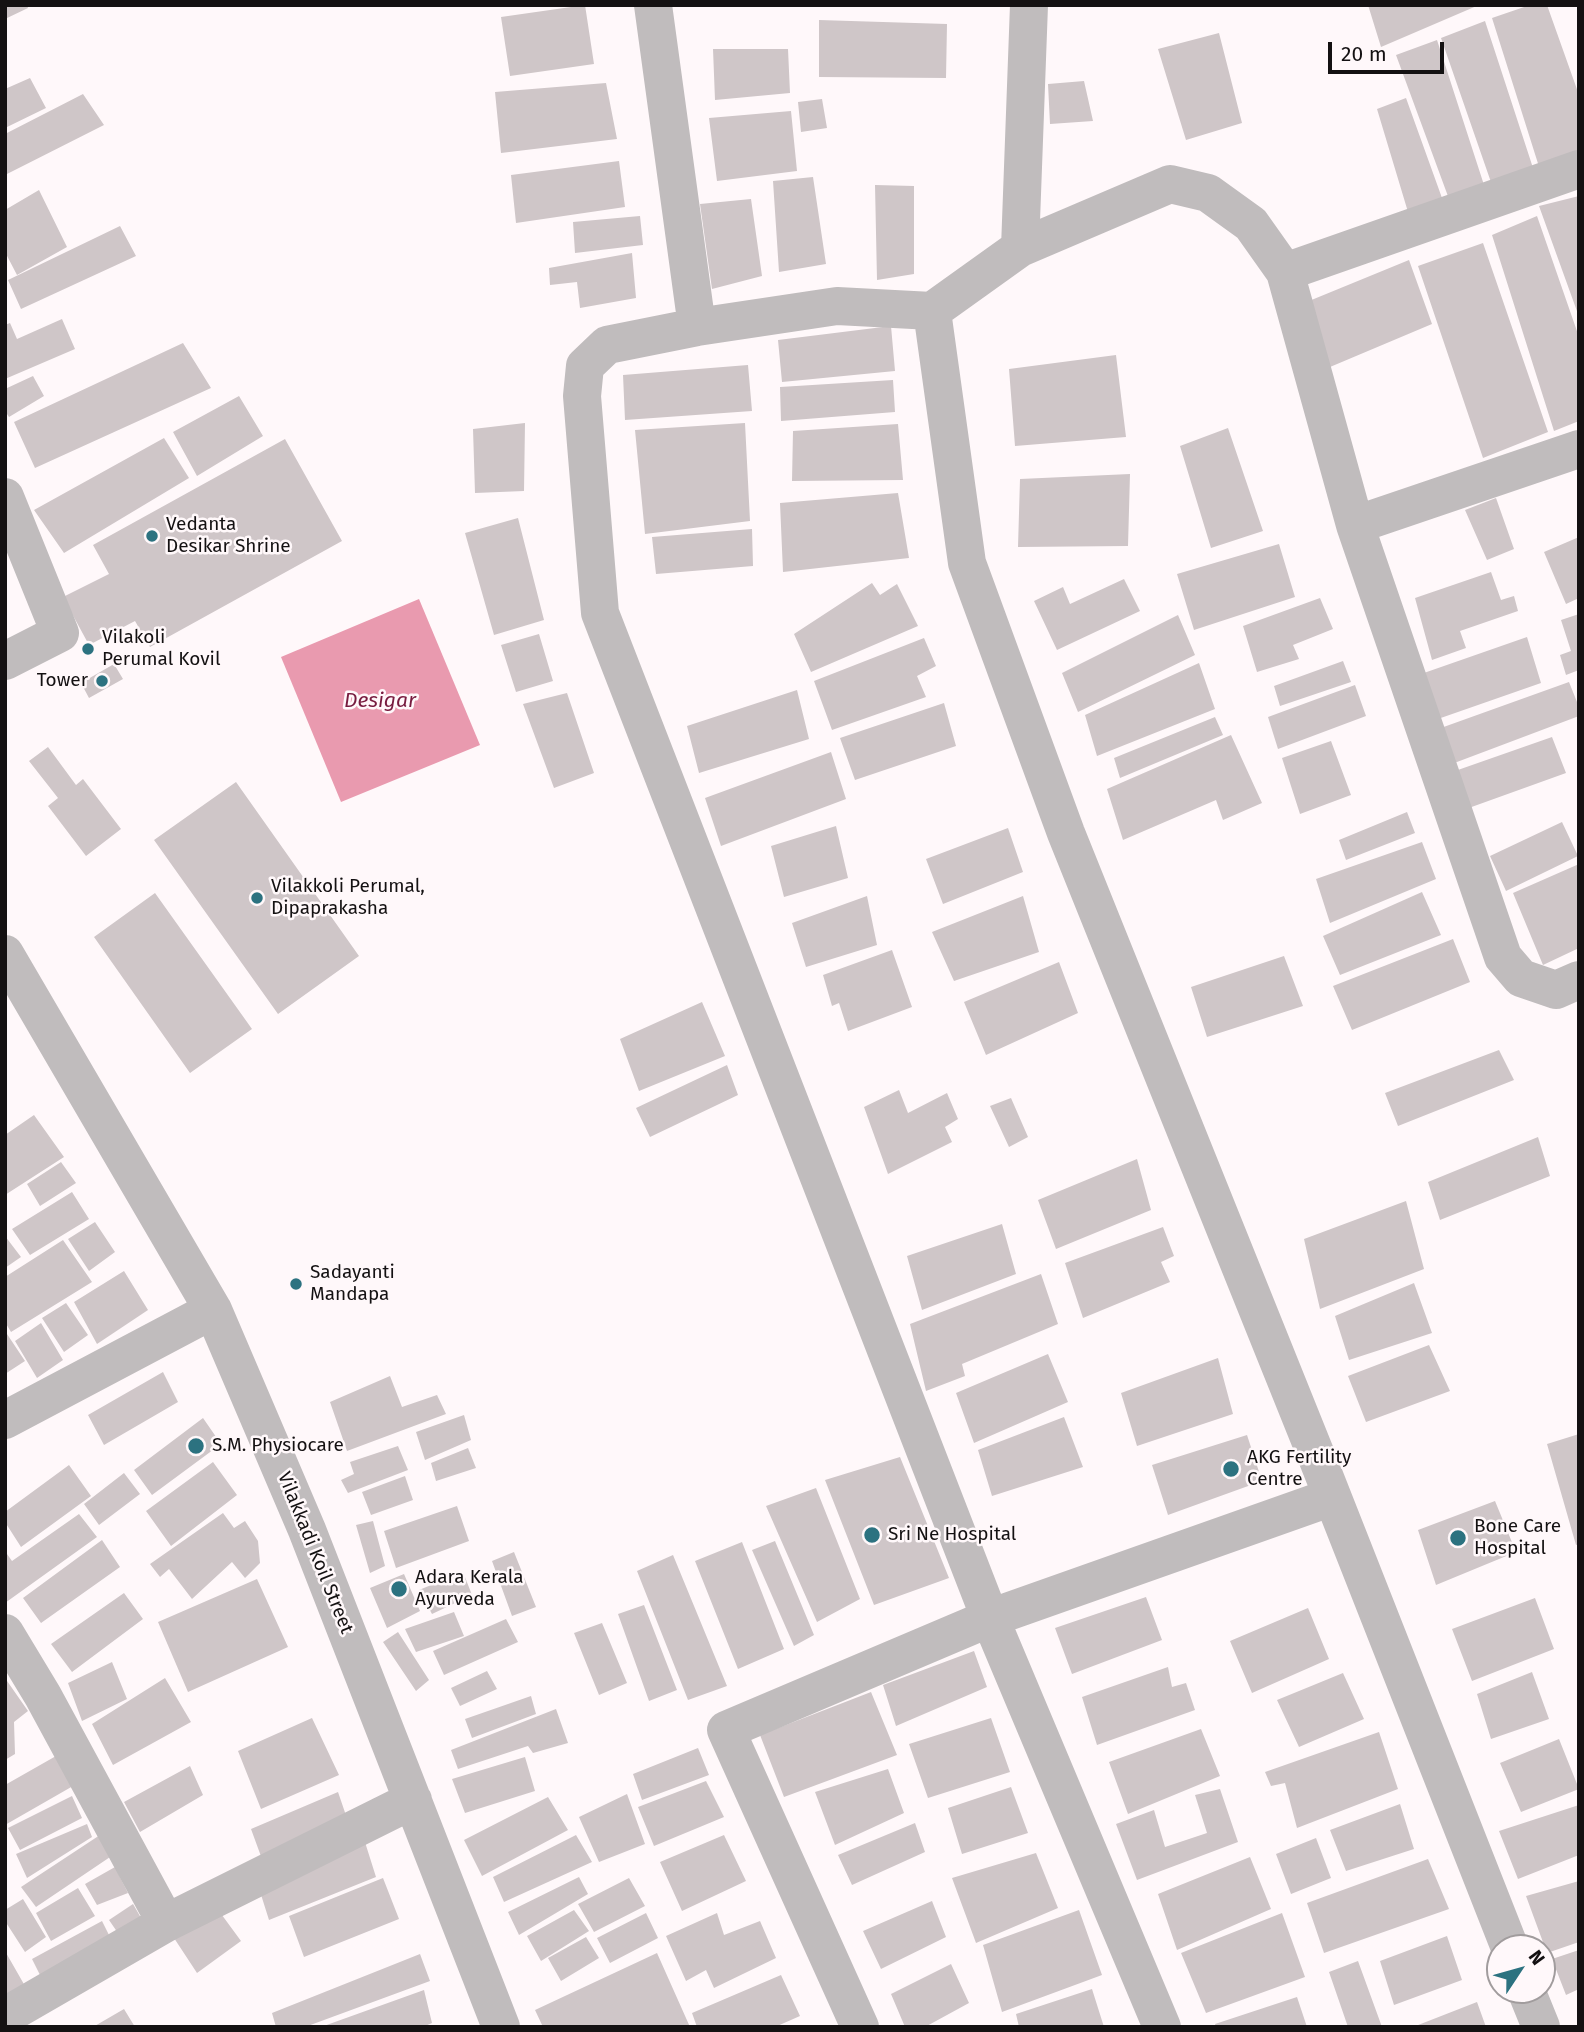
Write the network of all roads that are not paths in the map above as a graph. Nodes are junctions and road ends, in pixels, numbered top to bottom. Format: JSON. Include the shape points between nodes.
{"nodes":[{"id":1,"x":653,"y":5,"type":"edge"},
{"id":2,"x":1029,"y":5,"type":"edge"},
{"id":3,"x":1579,"y":169,"type":"edge"},
{"id":4,"x":1020,"y":248,"type":"junction"},
{"id":5,"x":1285,"y":272,"type":"junction"},
{"id":6,"x":932,"y":311,"type":"junction"},
{"id":7,"x":697,"y":327,"type":"junction"},
{"id":8,"x":1579,"y":449,"type":"edge"},
{"id":9,"x":5,"y":497,"type":"edge"},
{"id":10,"x":1355,"y":525,"type":"junction"},
{"id":11,"x":5,"y":661,"type":"edge"},
{"id":12,"x":5,"y":954,"type":"edge"},
{"id":13,"x":1579,"y":980,"type":"edge"},
{"id":14,"x":213,"y":1310,"type":"junction"},
{"id":15,"x":5,"y":1420,"type":"edge"},
{"id":16,"x":1332,"y":1497,"type":"junction"},
{"id":17,"x":990,"y":1618,"type":"junction"},
{"id":18,"x":5,"y":1633,"type":"edge"},
{"id":19,"x":413,"y":1800,"type":"junction"},
{"id":20,"x":166,"y":1923,"type":"junction"},
{"id":21,"x":1504,"y":1934,"type":"edge"},
{"id":22,"x":1532,"y":2004,"type":"edge"},
{"id":23,"x":5,"y":2016,"type":"edge"},
{"id":24,"x":501,"y":2027,"type":"edge"},
{"id":25,"x":860,"y":2027,"type":"edge"},
{"id":26,"x":1162,"y":2027,"type":"edge"},
{"id":27,"x":1541,"y":2027,"type":"edge"}],
"edges":[{"from":1,"to":7,"type":"street"},
{"from":2,"to":4,"type":"street"},
{"from":3,"to":5,"type":"street"},
{"from":4,"to":5,"type":"street","via":[[1170,184],[1208,193],[1251,223]]},
{"from":4,"to":6,"type":"street"},
{"from":5,"to":10,"type":"street"},
{"from":6,"to":7,"type":"street","via":[[836,306]]},
{"from":6,"to":16,"type":"street","via":[[967,563],[1066,833]]},
{"from":7,"to":17,"type":"street","via":[[607,345],[584,366],[582,396],[600,613]]},
{"from":8,"to":10,"type":"street"},
{"from":9,"to":11,"type":"street","via":[[60,633]]},
{"from":10,"to":13,"type":"street","via":[[1503,957],[1521,978],[1556,990]]},
{"from":12,"to":14,"type":"street","name":"Vilakkadi Koil Street"},
{"from":14,"to":15,"type":"street"},
{"from":14,"to":19,"type":"street","name":"Vilakkadi Koil Street","via":[[307,1530]]},
{"from":16,"to":17,"type":"street"},
{"from":16,"to":21,"type":"street"},
{"from":17,"to":25,"type":"street","via":[[726,1730]]},
{"from":17,"to":26,"type":"street"},
{"from":18,"to":20,"type":"street"},
{"from":19,"to":20,"type":"street"},
{"from":19,"to":24,"type":"street","name":"Vilakkadi Koil Street"},
{"from":20,"to":23,"type":"street"},
{"from":22,"to":27,"type":"street"}]}
